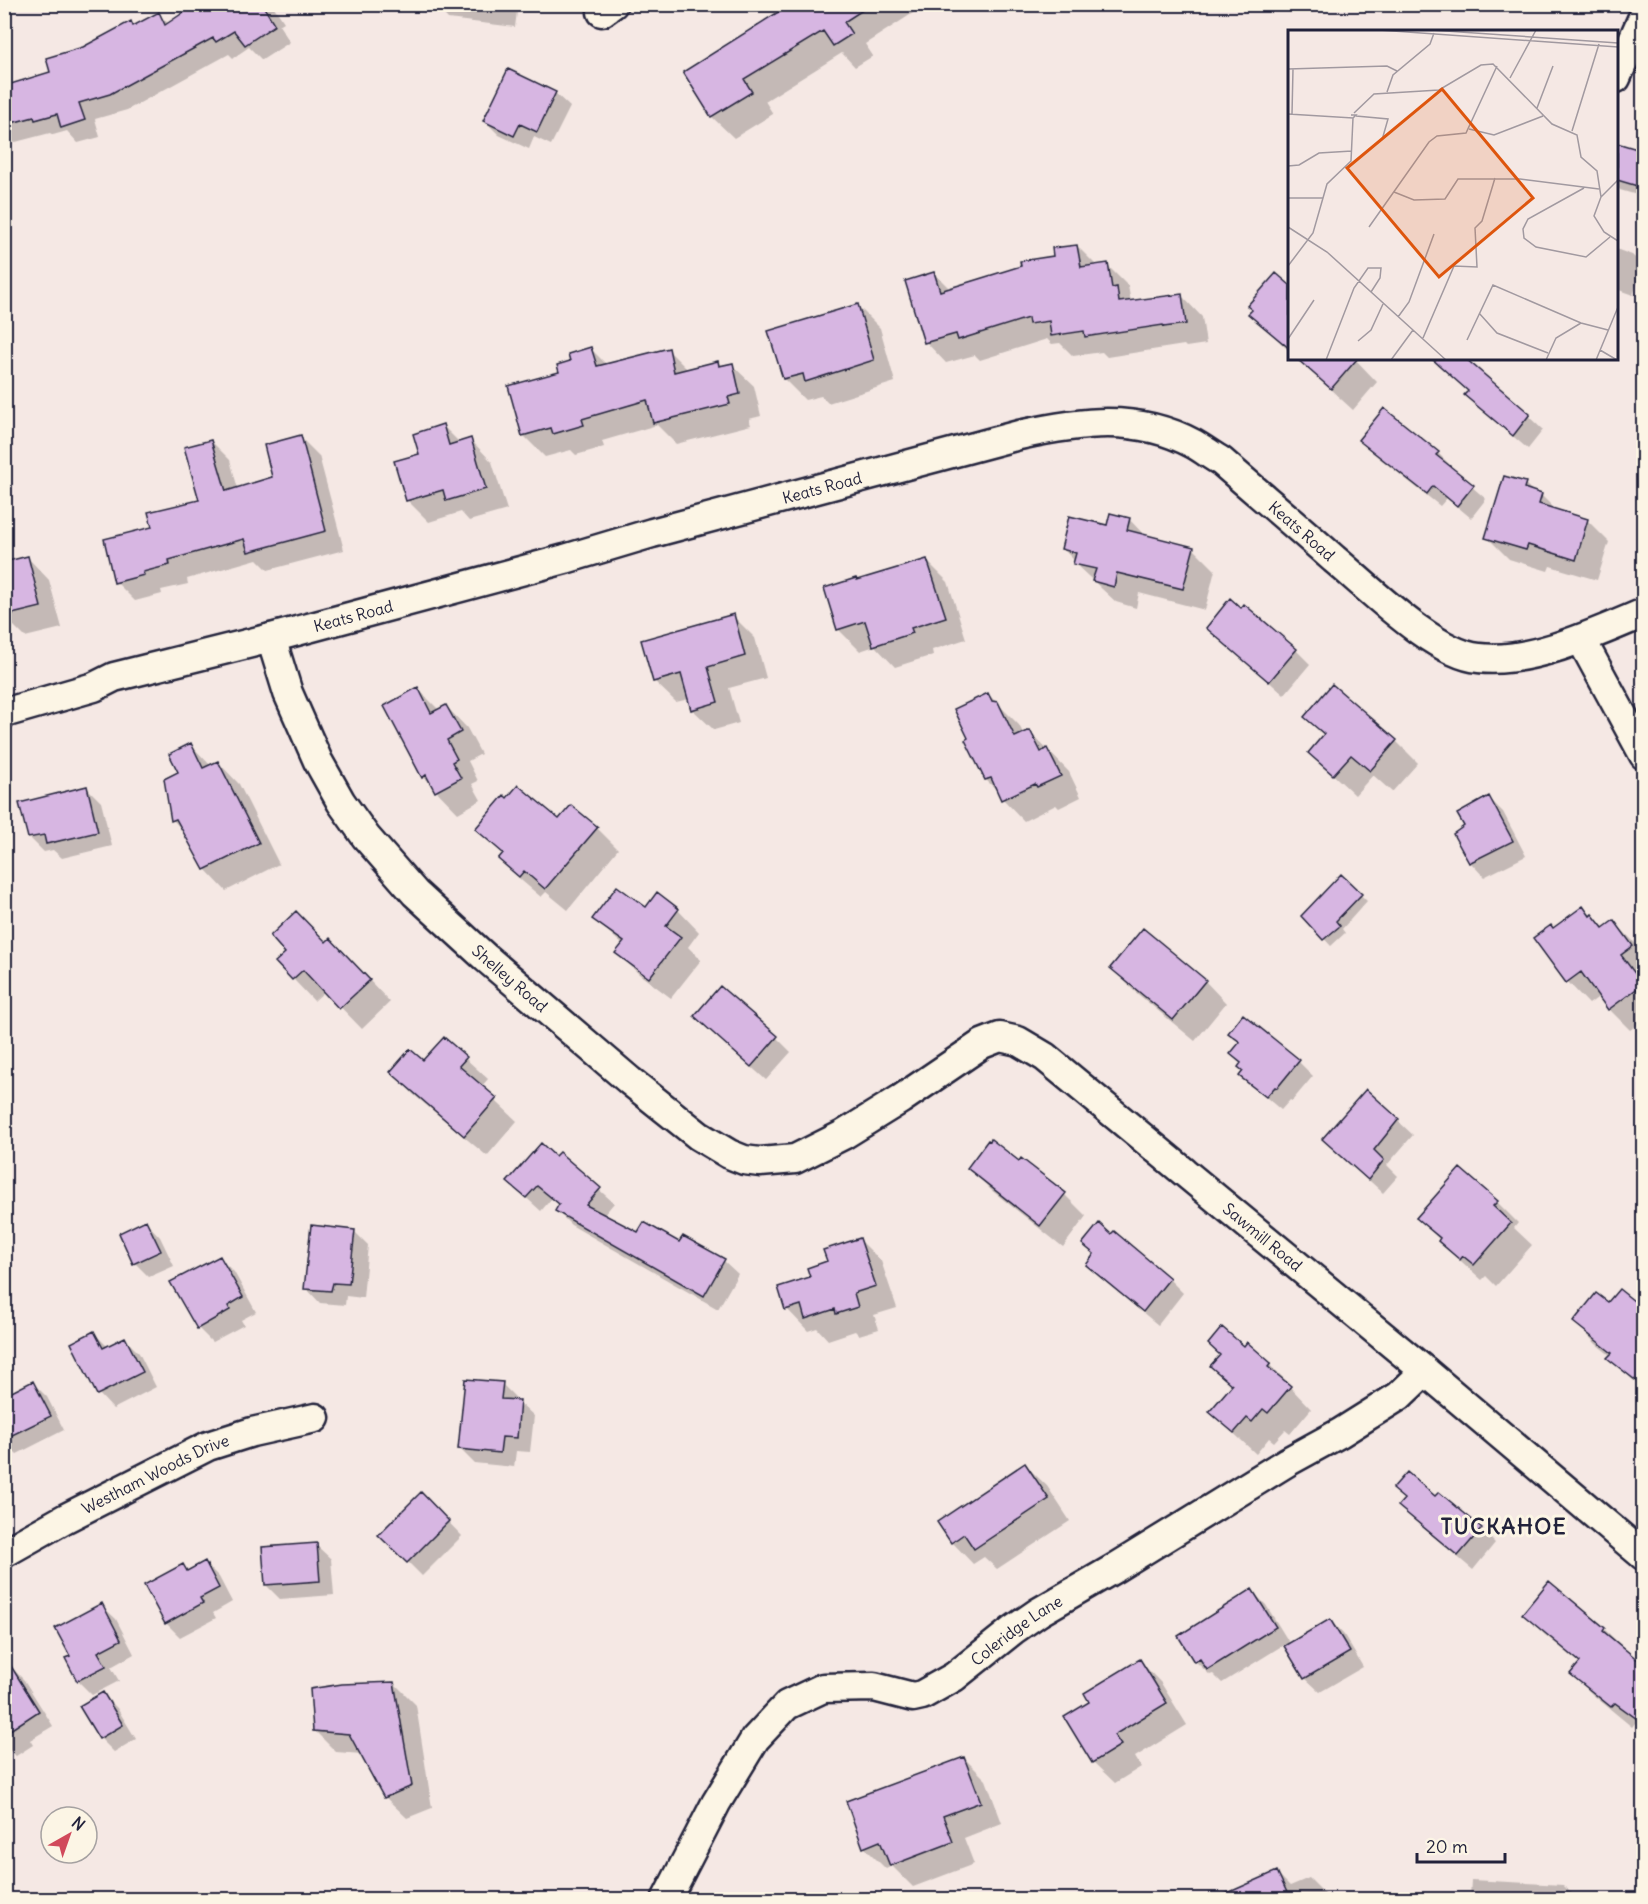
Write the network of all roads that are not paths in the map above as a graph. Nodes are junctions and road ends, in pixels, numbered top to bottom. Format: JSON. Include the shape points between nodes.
{"nodes":[{"id":1,"x":1644,"y":15,"type":"edge"},
{"id":2,"x":1618,"y":76,"type":"edge"},
{"id":3,"x":1644,"y":614,"type":"edge"},
{"id":4,"x":271,"y":638,"type":"junction"},
{"id":5,"x":1581,"y":639,"type":"junction"},
{"id":6,"x":4,"y":713,"type":"edge"},
{"id":7,"x":1644,"y":755,"type":"edge"},
{"id":8,"x":862,"y":1124,"type":"joint"},
{"id":9,"x":1425,"y":1371,"type":"junction"},
{"id":10,"x":315,"y":1418,"type":"dead end"},
{"id":11,"x":4,"y":1552,"type":"edge"},
{"id":12,"x":1644,"y":1556,"type":"edge"},
{"id":13,"x":666,"y":1899,"type":"edge"}],
"edges":[{"from":1,"to":2,"type":"street"},
{"from":3,"to":5,"type":"street","name":"Keats Road"},
{"from":4,"to":5,"type":"street","name":"Keats Road","via":[[1018,435],[1064,425],[1111,422],[1162,430],[1221,461],[1406,620],[1446,648],[1477,658],[1511,659]]},
{"from":4,"to":6,"type":"street","name":"Keats Road","via":[[114,677]]},
{"from":4,"to":8,"type":"street","name":"Shelley Road","via":[[288,693],[318,761],[366,837],[415,893],[630,1081],[699,1136],[744,1160],[795,1159]]},
{"from":5,"to":7,"type":"street"},
{"from":8,"to":9,"type":"street","name":"Sawmill Road","via":[[982,1044],[1000,1037],[1018,1041],[1045,1057]]},
{"from":9,"to":12,"type":"street","name":"Sawmill Road"},
{"from":9,"to":13,"type":"street","name":"Coleridge Lane","via":[[1399,1396],[1039,1612],[954,1677],[922,1695],[913,1697],[874,1687],[823,1688],[787,1705],[755,1739]]},
{"from":10,"to":11,"type":"street","name":"Westham Woods Drive","via":[[208,1446]]}]}
